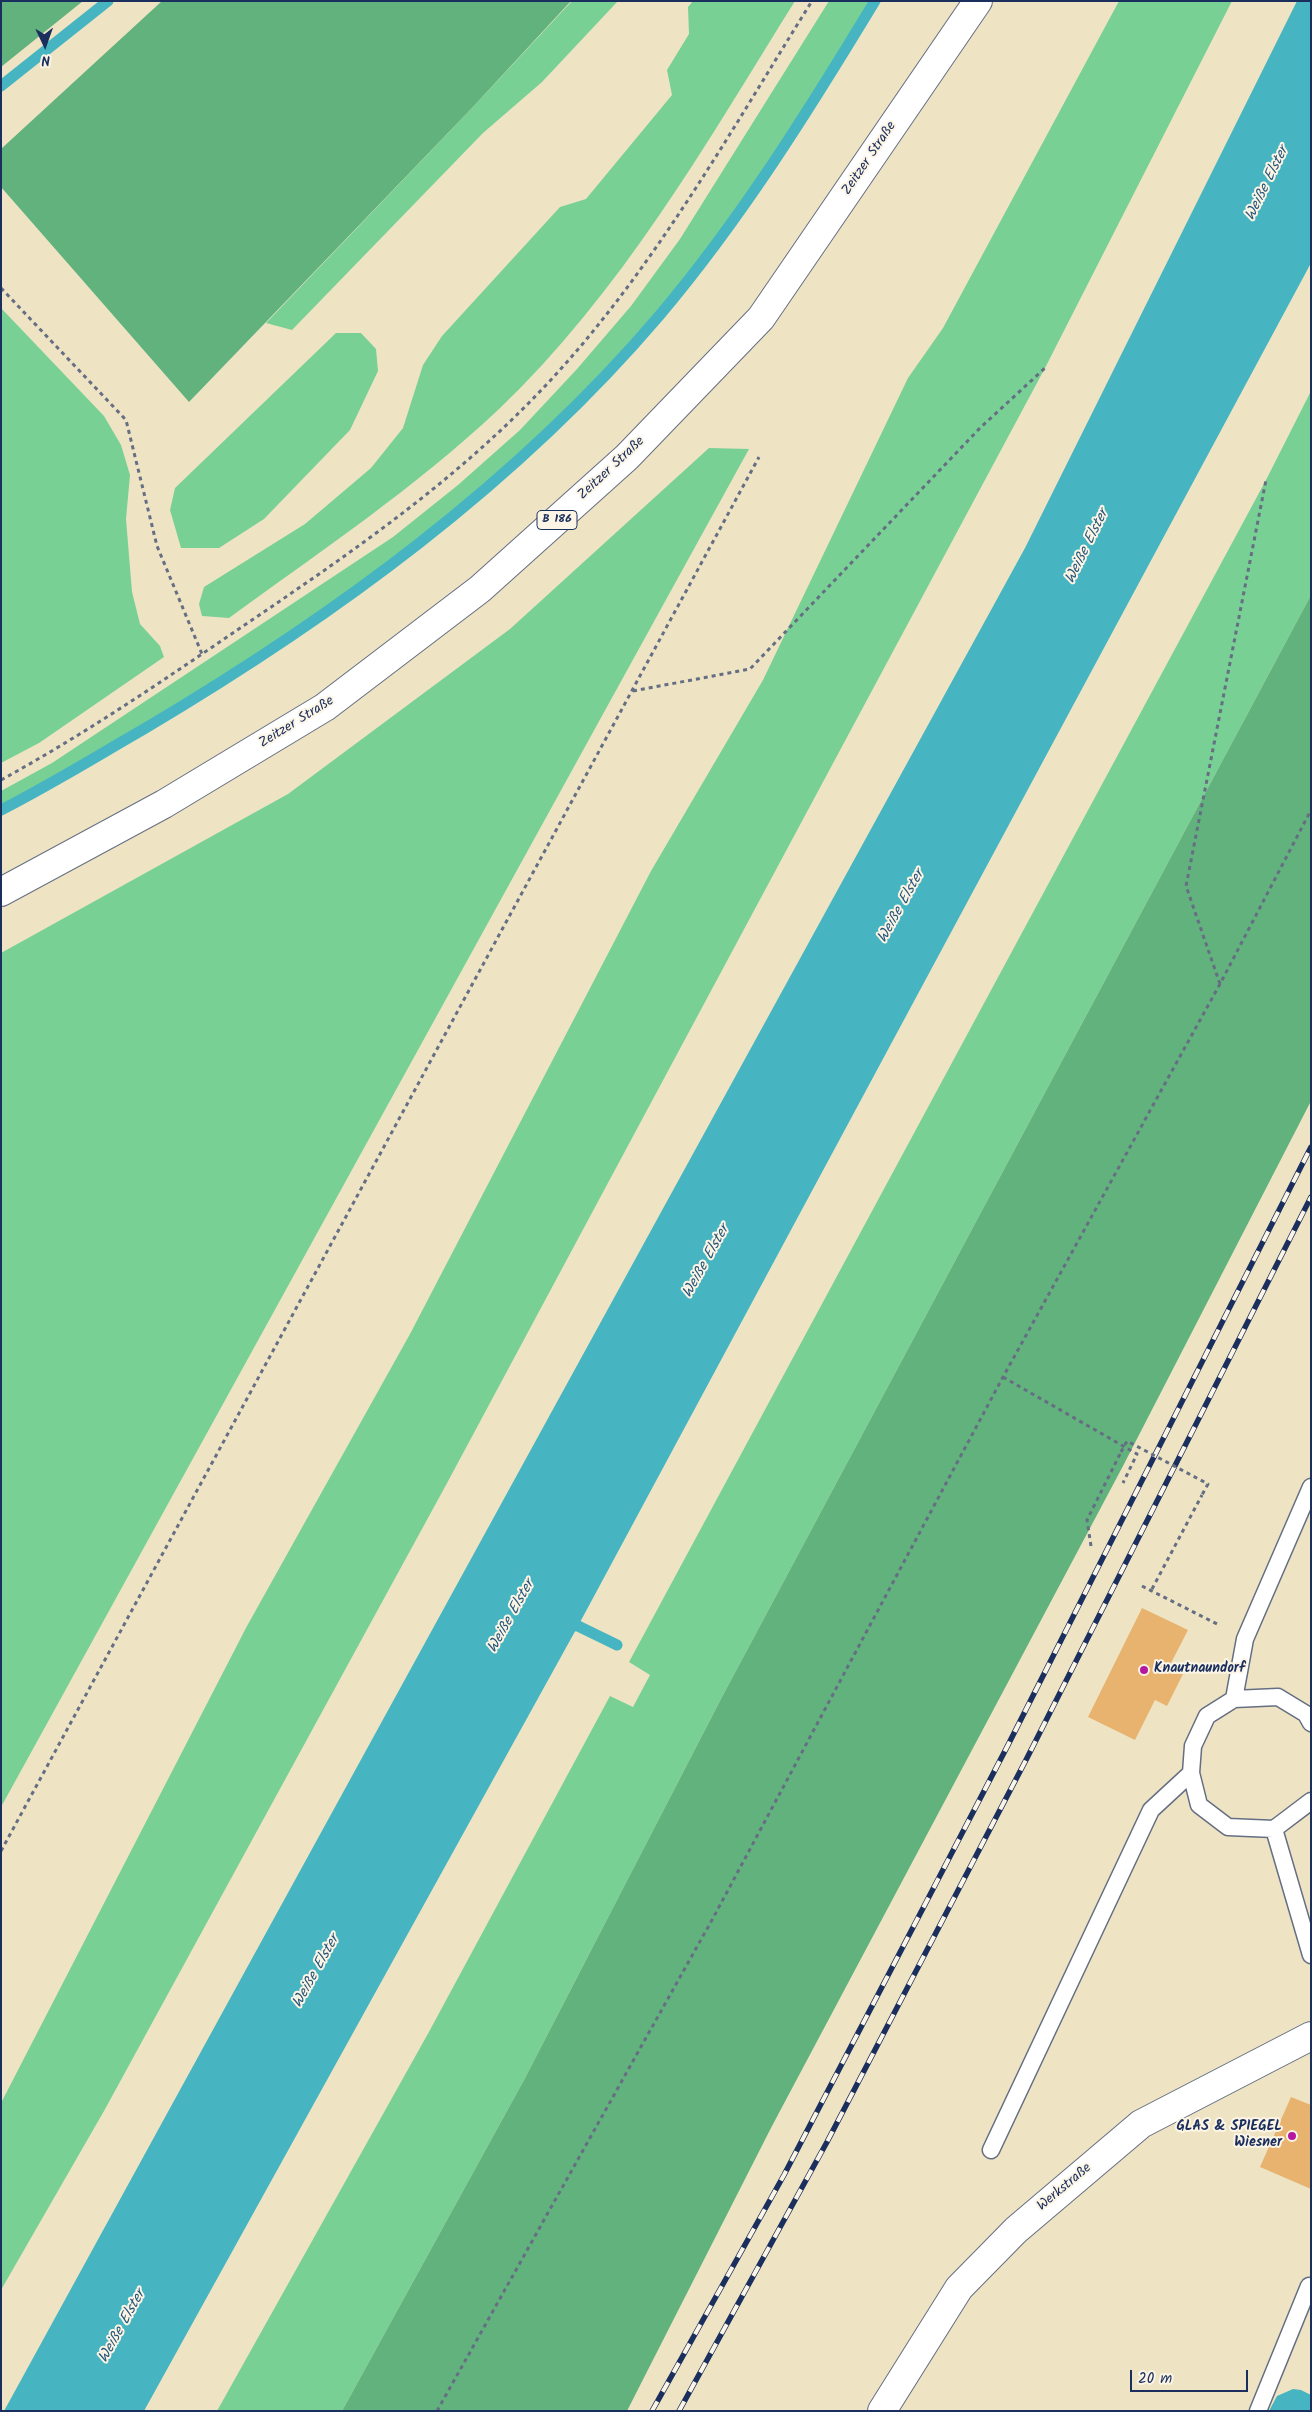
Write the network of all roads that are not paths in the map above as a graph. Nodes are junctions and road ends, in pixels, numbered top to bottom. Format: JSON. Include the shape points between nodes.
{"nodes":[{"id":1,"x":978,"y":1,"type":"edge"},
{"id":2,"x":1,"y":892,"type":"edge"},
{"id":3,"x":1311,"y":1486,"type":"edge"},
{"id":4,"x":1234,"y":1699,"type":"junction"},
{"id":5,"x":1311,"y":1723,"type":"edge"},
{"id":6,"x":1191,"y":1773,"type":"junction"},
{"id":7,"x":1311,"y":1801,"type":"edge"},
{"id":8,"x":1274,"y":1829,"type":"junction"},
{"id":9,"x":1311,"y":1955,"type":"edge"},
{"id":10,"x":1311,"y":2036,"type":"edge"},
{"id":11,"x":991,"y":2150,"type":"dead end"},
{"id":12,"x":1309,"y":2286,"type":"dead end"},
{"id":13,"x":882,"y":2411,"type":"edge"},
{"id":14,"x":1258,"y":2411,"type":"edge"}],
"edges":[{"from":1,"to":2,"type":"main road","name":"Zeitzer Straße","number":"B 186","via":[[760,318],[627,457],[480,589],[325,707],[164,804]]},
{"from":3,"to":4,"type":"lane","via":[[1246,1639]]},
{"from":4,"to":5,"type":"lane","via":[[1278,1697],[1306,1714]]},
{"from":4,"to":6,"type":"lane","via":[[1207,1716],[1192,1746]]},
{"from":6,"to":8,"type":"lane","via":[[1198,1805],[1228,1827]]},
{"from":6,"to":11,"type":"lane","via":[[1151,1810]]},
{"from":7,"to":8,"type":"lane"},
{"from":8,"to":9,"type":"lane"},
{"from":10,"to":13,"type":"main road","name":"Werkstraße","via":[[1141,2124],[1016,2230],[960,2288]]},
{"from":12,"to":14,"type":"lane"}]}
